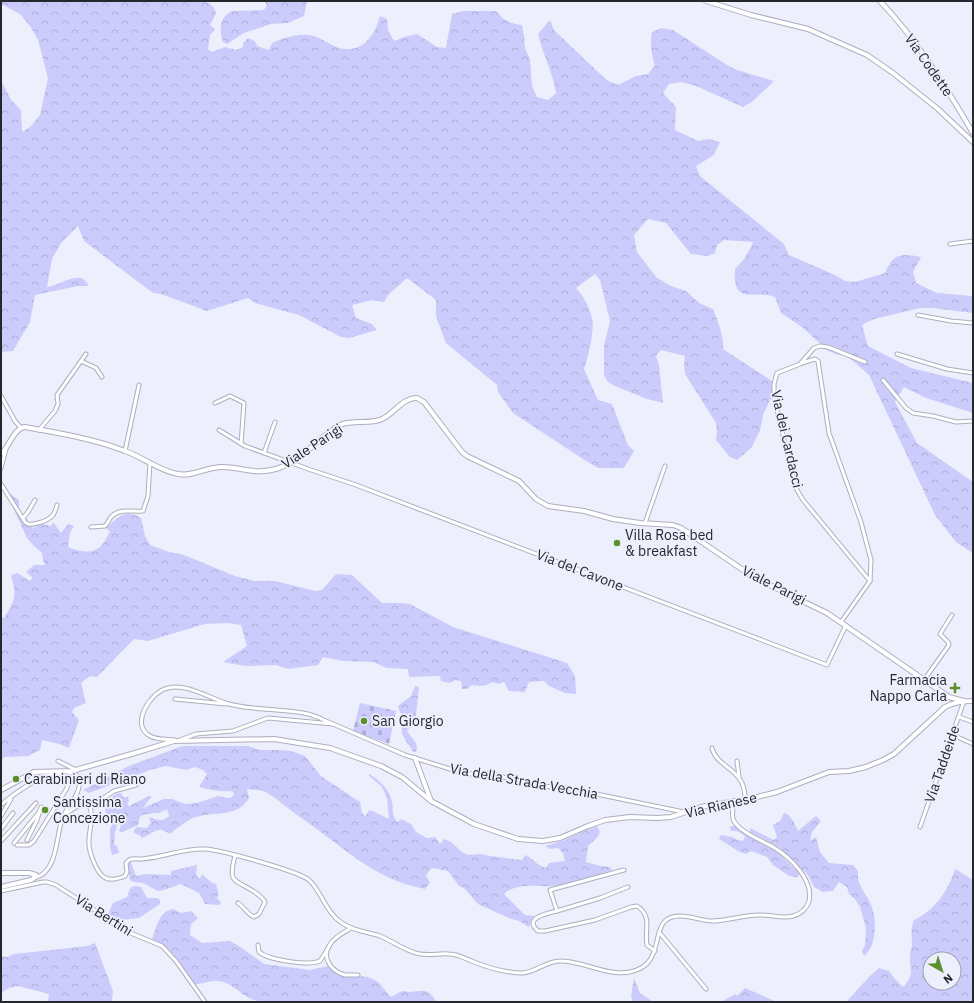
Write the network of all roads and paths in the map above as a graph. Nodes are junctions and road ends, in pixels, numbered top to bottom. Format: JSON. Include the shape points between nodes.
{"nodes":[{"id":1,"x":706,"y":1,"type":"edge"},
{"id":2,"x":880,"y":1,"type":"edge"},
{"id":3,"x":973,"y":133,"type":"edge"},
{"id":4,"x":973,"y":142,"type":"edge"},
{"id":5,"x":973,"y":241,"type":"edge"},
{"id":6,"x":950,"y":244,"type":"dead end"},
{"id":7,"x":918,"y":315,"type":"dead end"},
{"id":8,"x":973,"y":323,"type":"edge"},
{"id":9,"x":86,"y":354,"type":"dead end"},
{"id":10,"x":897,"y":354,"type":"dead end"},
{"id":11,"x":81,"y":361,"type":"junction"},
{"id":12,"x":865,"y":362,"type":"dead end"},
{"id":13,"x":800,"y":364,"type":"junction"},
{"id":14,"x":973,"y":372,"type":"edge"},
{"id":15,"x":102,"y":377,"type":"dead end"},
{"id":16,"x":883,"y":380,"type":"dead end"},
{"id":17,"x":139,"y":385,"type":"dead end"},
{"id":18,"x":1,"y":396,"type":"edge"},
{"id":19,"x":215,"y":403,"type":"dead end"},
{"id":20,"x":973,"y":421,"type":"edge"},
{"id":21,"x":275,"y":422,"type":"dead end"},
{"id":22,"x":20,"y":428,"type":"junction"},
{"id":23,"x":39,"y":430,"type":"junction"},
{"id":24,"x":219,"y":430,"type":"dead end"},
{"id":25,"x":241,"y":444,"type":"junction"},
{"id":26,"x":6,"y":449,"type":"junction"},
{"id":27,"x":125,"y":451,"type":"junction"},
{"id":28,"x":264,"y":453,"type":"junction"},
{"id":29,"x":1,"y":454,"type":"edge"},
{"id":30,"x":150,"y":462,"type":"junction"},
{"id":31,"x":291,"y":462,"type":"junction"},
{"id":32,"x":665,"y":466,"type":"dead end"},
{"id":33,"x":1,"y":468,"type":"edge"},
{"id":34,"x":1,"y":484,"type":"edge"},
{"id":35,"x":35,"y":500,"type":"dead end"},
{"id":36,"x":57,"y":506,"type":"dead end"},
{"id":37,"x":22,"y":518,"type":"junction"},
{"id":38,"x":645,"y":523,"type":"junction"},
{"id":39,"x":91,"y":527,"type":"dead end"},
{"id":40,"x":870,"y":581,"type":"junction"},
{"id":41,"x":952,"y":615,"type":"dead end"},
{"id":42,"x":841,"y":622,"type":"junction"},
{"id":43,"x":846,"y":625,"type":"junction"},
{"id":44,"x":924,"y":680,"type":"junction"},
{"id":45,"x":175,"y":699,"type":"dead end"},
{"id":46,"x":964,"y":701,"type":"junction"},
{"id":47,"x":973,"y":701,"type":"edge"},
{"id":48,"x":230,"y":704,"type":"junction"},
{"id":49,"x":959,"y":717,"type":"junction"},
{"id":50,"x":973,"y":722,"type":"edge"},
{"id":51,"x":333,"y":724,"type":"junction"},
{"id":52,"x":953,"y":735,"type":"junction"},
{"id":53,"x":181,"y":740,"type":"junction"},
{"id":54,"x":973,"y":744,"type":"edge"},
{"id":55,"x":712,"y":748,"type":"dead end"},
{"id":56,"x":415,"y":758,"type":"junction"},
{"id":57,"x":58,"y":761,"type":"dead end"},
{"id":58,"x":737,"y":761,"type":"dead end"},
{"id":59,"x":76,"y":770,"type":"junction"},
{"id":60,"x":66,"y":772,"type":"junction"},
{"id":61,"x":53,"y":773,"type":"junction"},
{"id":62,"x":739,"y":777,"type":"junction"},
{"id":63,"x":136,"y":785,"type":"dead end"},
{"id":64,"x":1,"y":790,"type":"edge"},
{"id":65,"x":12,"y":798,"type":"junction"},
{"id":66,"x":745,"y":799,"type":"junction"},
{"id":67,"x":431,"y":801,"type":"junction"},
{"id":68,"x":734,"y":801,"type":"junction"},
{"id":69,"x":36,"y":803,"type":"dead end"},
{"id":70,"x":1,"y":805,"type":"edge"},
{"id":71,"x":90,"y":807,"type":"junction"},
{"id":72,"x":686,"y":812,"type":"junction"},
{"id":73,"x":13,"y":813,"type":"dead end"},
{"id":74,"x":64,"y":815,"type":"junction"},
{"id":75,"x":1,"y":816,"type":"edge"},
{"id":76,"x":920,"y":827,"type":"dead end"},
{"id":77,"x":1,"y":829,"type":"edge"},
{"id":78,"x":26,"y":840,"type":"dead end"},
{"id":79,"x":1,"y":841,"type":"edge"},
{"id":80,"x":235,"y":856,"type":"junction"},
{"id":81,"x":624,"y":870,"type":"dead end"},
{"id":82,"x":1,"y":873,"type":"edge"},
{"id":83,"x":34,"y":878,"type":"junction"},
{"id":84,"x":1,"y":887,"type":"edge"},
{"id":85,"x":628,"y":887,"type":"dead end"},
{"id":86,"x":1,"y":891,"type":"edge"},
{"id":87,"x":238,"y":903,"type":"dead end"},
{"id":88,"x":557,"y":911,"type":"junction"},
{"id":89,"x":350,"y":928,"type":"junction"},
{"id":90,"x":660,"y":932,"type":"junction"},
{"id":91,"x":258,"y":945,"type":"dead end"},
{"id":92,"x":329,"y":947,"type":"junction"},
{"id":93,"x":655,"y":951,"type":"junction"},
{"id":94,"x":358,"y":975,"type":"dead end"},
{"id":95,"x":706,"y":989,"type":"dead end"},
{"id":96,"x":205,"y":1002,"type":"edge"}],
"edges":[{"from":1,"to":4,"type":"street","via":[[746,14],[805,28],[867,55],[932,104]]},
{"from":2,"to":3,"type":"street","name":"Via Codette","via":[[928,61]]},
{"from":5,"to":6,"type":"street"},
{"from":7,"to":8,"type":"street","via":[[950,322]]},
{"from":9,"to":11,"type":"street"},
{"from":10,"to":14,"type":"street","via":[[947,369]]},
{"from":11,"to":15,"type":"street","via":[[96,368]]},
{"from":11,"to":23,"type":"street","via":[[57,395],[58,404],[55,411]]},
{"from":12,"to":13,"type":"street","name":"Via dei Cardacci","via":[[821,346],[814,348]]},
{"from":13,"to":40,"type":"street","via":[[814,359],[818,361],[830,433],[866,541],[870,560]]},
{"from":13,"to":40,"type":"street","name":"Via dei Cardacci","via":[[779,372],[775,376],[774,386],[774,397],[793,477],[803,500]]},
{"from":16,"to":20,"type":"street","via":[[913,413],[956,422]]},
{"from":17,"to":27,"type":"street"},
{"from":18,"to":22,"type":"street"},
{"from":19,"to":25,"type":"street","via":[[230,396],[244,403]]},
{"from":21,"to":28,"type":"street"},
{"from":22,"to":23,"type":"street","name":"Viale Parigi"},
{"from":22,"to":26,"type":"street"},
{"from":23,"to":27,"type":"street","name":"Viale Parigi"},
{"from":24,"to":25,"type":"street"},
{"from":25,"to":28,"type":"street"},
{"from":26,"to":29,"type":"street"},
{"from":26,"to":33,"type":"street"},
{"from":27,"to":30,"type":"street","name":"Viale Parigi"},
{"from":28,"to":31,"type":"street"},
{"from":30,"to":31,"type":"street","name":"Viale Parigi","via":[[171,473],[185,475],[222,467],[266,471]]},
{"from":30,"to":39,"type":"street","via":[[148,496],[143,511],[119,512],[112,516],[104,527]]},
{"from":31,"to":38,"type":"street","name":"Viale Parigi","via":[[340,425],[379,420],[408,400],[417,398],[424,402],[462,452],[519,481],[541,503],[611,519]]},
{"from":31,"to":43,"type":"street","name":"Via del Cavone","via":[[827,665]]},
{"from":32,"to":38,"type":"street"},
{"from":34,"to":37,"type":"street"},
{"from":35,"to":37,"type":"street"},
{"from":36,"to":37,"type":"street","via":[[52,516],[38,522],[28,524]]},
{"from":38,"to":42,"type":"street","name":"Viale Parigi","via":[[681,528],[755,578],[812,604]]},
{"from":40,"to":42,"type":"street"},
{"from":41,"to":44,"type":"street","via":[[940,634],[949,645]]},
{"from":42,"to":43,"type":"street","name":"Viale Parigi"},
{"from":43,"to":44,"type":"street","name":"Viale Parigi"},
{"from":44,"to":46,"type":"street","name":"Viale Parigi","via":[[950,698]]},
{"from":45,"to":48,"type":"street"},
{"from":46,"to":47,"type":"street","name":"Via Rianese"},
{"from":46,"to":49,"type":"street","name":"Via Taddeide"},
{"from":46,"to":66,"type":"street","name":"Via Rianese","via":[[943,708],[900,750],[884,760],[859,769],[829,772],[789,788]]},
{"from":48,"to":51,"type":"street","via":[[306,714]]},
{"from":48,"to":53,"type":"street","via":[[176,687],[156,693],[144,709],[144,730],[152,737]]},
{"from":49,"to":50,"type":"street"},
{"from":49,"to":52,"type":"street","name":"Via Taddeide"},
{"from":51,"to":53,"type":"street","name":"Via della Strada Vecchia","via":[[268,718],[234,731],[196,734]]},
{"from":51,"to":56,"type":"street","name":"Via della Strada Vecchia"},
{"from":52,"to":54,"type":"street"},
{"from":52,"to":76,"type":"street","name":"Via Taddeide"},
{"from":53,"to":59,"type":"street","name":"Via Rianese"},
{"from":53,"to":67,"type":"street","name":"Via Rianese","via":[[271,738],[330,748],[394,772]]},
{"from":55,"to":62,"type":"street","via":[[716,758]]},
{"from":56,"to":67,"type":"street"},
{"from":56,"to":72,"type":"street","name":"Via della Strada Vecchia","via":[[467,774],[490,773],[530,785],[567,788]]},
{"from":57,"to":59,"type":"street"},
{"from":58,"to":62,"type":"street"},
{"from":59,"to":60,"type":"street","name":"Via Rianese"},
{"from":60,"to":61,"type":"street","name":"Via Rianese"},
{"from":60,"to":74,"type":"street","via":[[76,775],[79,783]]},
{"from":61,"to":64,"type":"street","name":"Via Rianese","via":[[32,772]]},
{"from":61,"to":65,"type":"street","via":[[32,783]]},
{"from":61,"to":78,"type":"street","via":[[67,780],[67,788],[34,842],[28,845],[15,844],[41,809]]},
{"from":62,"to":66,"type":"street"},
{"from":63,"to":71,"type":"street","via":[[114,791]]},
{"from":65,"to":70,"type":"street"},
{"from":65,"to":75,"type":"street"},
{"from":66,"to":68,"type":"street","name":"Via Rianese"},
{"from":67,"to":72,"type":"street","name":"Via Rianese","via":[[485,828],[518,839],[537,842],[560,838],[608,820],[630,817],[666,818]]},
{"from":68,"to":72,"type":"street","name":"Via Rianese"},
{"from":68,"to":90,"type":"street","via":[[733,817],[736,824],[780,852],[801,873],[809,889],[807,906],[798,914],[788,917],[754,915],[713,921],[673,917],[664,921]]},
{"from":69,"to":79,"type":"street"},
{"from":71,"to":74,"type":"street","via":[[85,804]]},
{"from":71,"to":80,"type":"street","via":[[92,815],[89,846],[96,866],[105,878],[124,876],[127,872],[126,863],[131,860],[184,851],[215,850]]},
{"from":73,"to":77,"type":"street"},
{"from":74,"to":83,"type":"street","via":[[53,858],[44,872]]},
{"from":80,"to":87,"type":"street","via":[[232,870],[234,879],[258,894],[265,902],[259,914],[254,917]]},
{"from":80,"to":89,"type":"street","via":[[304,877],[336,918]]},
{"from":81,"to":88,"type":"street","via":[[550,890]]},
{"from":82,"to":83,"type":"street","via":[[31,873],[36,875]]},
{"from":83,"to":84,"type":"street"},
{"from":85,"to":88,"type":"street"},
{"from":86,"to":96,"type":"street","name":"Via Bertini","via":[[43,882],[56,885],[121,929],[162,946]]},
{"from":88,"to":93,"type":"street","via":[[536,918],[536,928],[545,931],[638,907],[647,920],[647,945]]},
{"from":89,"to":92,"type":"street"},
{"from":89,"to":93,"type":"street","via":[[382,937],[417,954],[455,954],[490,968],[520,973],[561,961],[613,972],[628,972],[645,966]]},
{"from":90,"to":93,"type":"street"},
{"from":90,"to":95,"type":"street"},
{"from":91,"to":92,"type":"street","via":[[259,952],[264,955],[302,963],[320,961]]},
{"from":92,"to":94,"type":"street","via":[[327,958],[332,967],[343,974]]}]}
